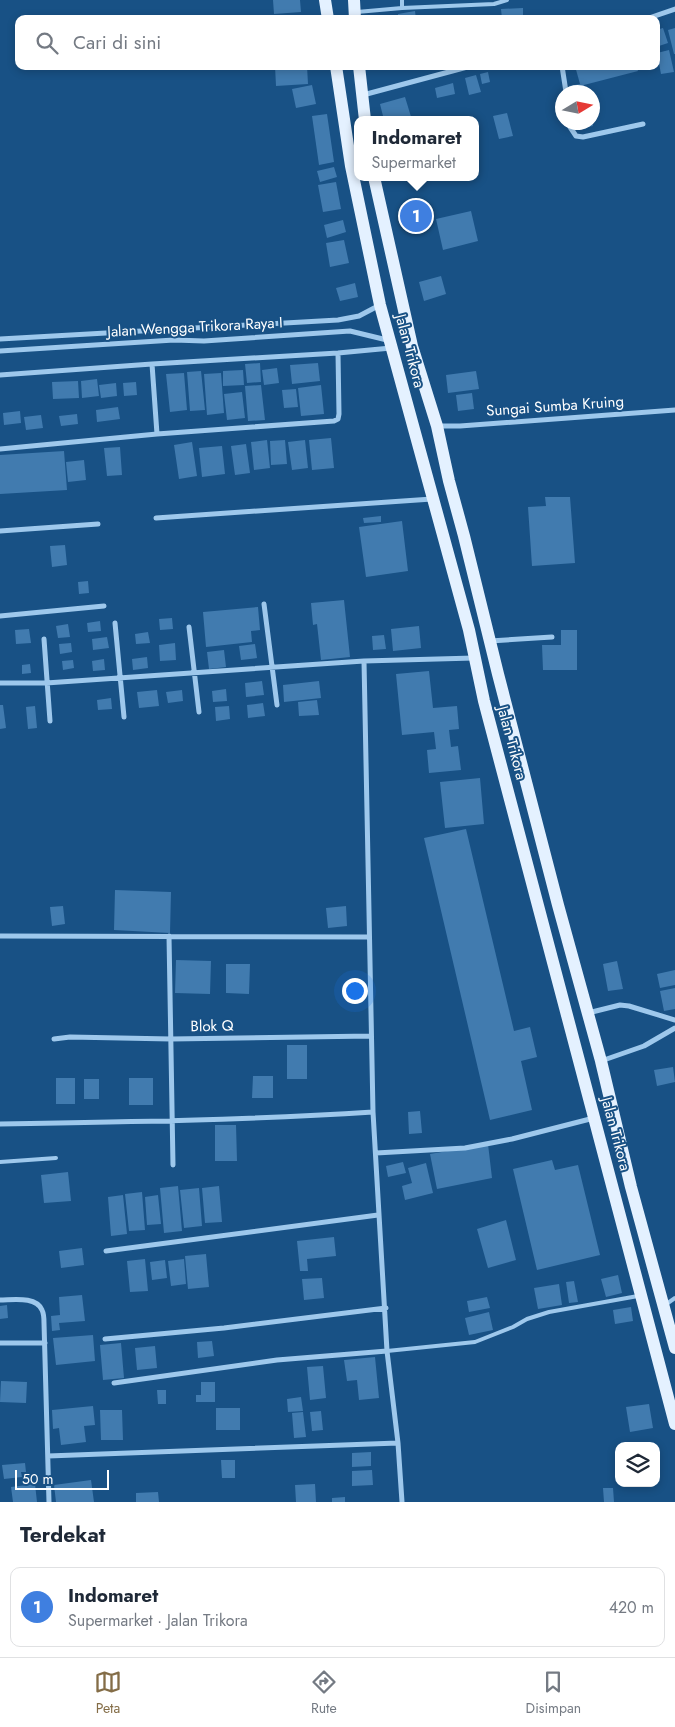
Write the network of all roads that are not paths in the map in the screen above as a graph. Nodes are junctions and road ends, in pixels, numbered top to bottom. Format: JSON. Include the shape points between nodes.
{"nodes":[{"id":1,"x":325,"y":0,"type":"edge"},
{"id":2,"x":402,"y":0,"type":"edge"},
{"id":3,"x":432,"y":0,"type":"edge"},
{"id":4,"x":455,"y":0,"type":"edge"},
{"id":5,"x":507,"y":0,"type":"edge"},
{"id":6,"x":455,"y":5,"type":"junction"},
{"id":7,"x":432,"y":6,"type":"junction"},
{"id":8,"x":402,"y":8,"type":"junction"},
{"id":9,"x":675,"y":9,"type":"edge"},
{"id":10,"x":355,"y":10,"type":"edge"},
{"id":11,"x":327,"y":15,"type":"edge"},
{"id":12,"x":658,"y":15,"type":"edge"},
{"id":13,"x":337,"y":70,"type":"edge"},
{"id":14,"x":359,"y":70,"type":"edge"},
{"id":15,"x":456,"y":70,"type":"edge"},
{"id":16,"x":563,"y":70,"type":"edge"},
{"id":17,"x":565,"y":85,"type":"edge"},
{"id":18,"x":362,"y":96,"type":"junction"},
{"id":19,"x":364,"y":116,"type":"edge"},
{"id":20,"x":643,"y":124,"type":"dead end"},
{"id":21,"x":572,"y":130,"type":"edge"},
{"id":22,"x":354,"y":180,"type":"edge"},
{"id":23,"x":354,"y":181,"type":"edge"},
{"id":24,"x":375,"y":181,"type":"edge"},
{"id":25,"x":380,"y":305,"type":"junction"},
{"id":26,"x":348,"y":319,"type":"junction"},
{"id":27,"x":350,"y":330,"type":"junction"},
{"id":28,"x":0,"y":339,"type":"edge"},
{"id":29,"x":391,"y":344,"type":"junction"},
{"id":30,"x":0,"y":351,"type":"edge"},
{"id":31,"x":338,"y":353,"type":"junction"},
{"id":32,"x":152,"y":364,"type":"junction"},
{"id":33,"x":0,"y":375,"type":"edge"},
{"id":34,"x":675,"y":410,"type":"edge"},
{"id":35,"x":437,"y":426,"type":"junction"},
{"id":36,"x":157,"y":434,"type":"junction"},
{"id":37,"x":0,"y":449,"type":"edge"},
{"id":38,"x":433,"y":499,"type":"junction"},
{"id":39,"x":156,"y":518,"type":"dead end"},
{"id":40,"x":98,"y":524,"type":"dead end"},
{"id":41,"x":0,"y":530,"type":"edge"},
{"id":42,"x":264,"y":604,"type":"dead end"},
{"id":43,"x":104,"y":606,"type":"dead end"},
{"id":44,"x":0,"y":616,"type":"edge"},
{"id":45,"x":115,"y":624,"type":"dead end"},
{"id":46,"x":190,"y":627,"type":"dead end"},
{"id":47,"x":552,"y":637,"type":"dead end"},
{"id":48,"x":44,"y":639,"type":"dead end"},
{"id":49,"x":490,"y":641,"type":"junction"},
{"id":50,"x":474,"y":658,"type":"junction"},
{"id":51,"x":364,"y":661,"type":"junction"},
{"id":52,"x":272,"y":667,"type":"junction"},
{"id":53,"x":194,"y":672,"type":"junction"},
{"id":54,"x":121,"y":678,"type":"junction"},
{"id":55,"x":0,"y":683,"type":"edge"},
{"id":56,"x":46,"y":683,"type":"junction"},
{"id":57,"x":277,"y":704,"type":"dead end"},
{"id":58,"x":199,"y":712,"type":"dead end"},
{"id":59,"x":124,"y":717,"type":"dead end"},
{"id":60,"x":50,"y":721,"type":"dead end"},
{"id":61,"x":0,"y":936,"type":"edge"},
{"id":62,"x":169,"y":936,"type":"junction"},
{"id":63,"x":369,"y":937,"type":"junction"},
{"id":64,"x":568,"y":942,"type":"junction"},
{"id":65,"x":550,"y":951,"type":"junction"},
{"id":66,"x":581,"y":986,"type":"junction"},
{"id":67,"x":561,"y":995,"type":"junction"},
{"id":68,"x":588,"y":1013,"type":"junction"},
{"id":69,"x":675,"y":1020,"type":"edge"},
{"id":70,"x":675,"y":1028,"type":"edge"},
{"id":71,"x":371,"y":1036,"type":"junction"},
{"id":72,"x":54,"y":1039,"type":"dead end"},
{"id":73,"x":171,"y":1039,"type":"junction"},
{"id":74,"x":601,"y":1061,"type":"junction"},
{"id":75,"x":373,"y":1112,"type":"junction"},
{"id":76,"x":594,"y":1118,"type":"junction"},
{"id":77,"x":172,"y":1122,"type":"junction"},
{"id":78,"x":0,"y":1124,"type":"edge"},
{"id":79,"x":376,"y":1153,"type":"junction"},
{"id":80,"x":56,"y":1158,"type":"dead end"},
{"id":81,"x":0,"y":1162,"type":"edge"},
{"id":82,"x":173,"y":1165,"type":"dead end"},
{"id":83,"x":378,"y":1215,"type":"junction"},
{"id":84,"x":106,"y":1251,"type":"dead end"},
{"id":85,"x":640,"y":1296,"type":"junction"},
{"id":86,"x":675,"y":1298,"type":"edge"},
{"id":87,"x":0,"y":1300,"type":"edge"},
{"id":88,"x":663,"y":1306,"type":"junction"},
{"id":89,"x":386,"y":1308,"type":"junction"},
{"id":90,"x":672,"y":1326,"type":"edge"},
{"id":91,"x":105,"y":1339,"type":"dead end"},
{"id":92,"x":0,"y":1343,"type":"edge"},
{"id":93,"x":45,"y":1343,"type":"junction"},
{"id":94,"x":675,"y":1348,"type":"edge"},
{"id":95,"x":387,"y":1351,"type":"junction"},
{"id":96,"x":114,"y":1383,"type":"dead end"},
{"id":97,"x":675,"y":1424,"type":"edge"},
{"id":98,"x":398,"y":1443,"type":"junction"},
{"id":99,"x":48,"y":1456,"type":"junction"},
{"id":100,"x":49,"y":1502,"type":"edge"},
{"id":101,"x":402,"y":1502,"type":"edge"}],
"edges":[{"from":1,"to":11,"type":"main road"},
{"from":2,"to":8,"type":"lane"},
{"from":3,"to":7,"type":"lane"},
{"from":4,"to":6,"type":"lane"},
{"from":5,"to":6,"type":"lane","via":[[494,4]]},
{"from":6,"to":7,"type":"lane"},
{"from":7,"to":8,"type":"lane"},
{"from":8,"to":10,"type":"lane"},
{"from":9,"to":12,"type":"street"},
{"from":13,"to":22,"type":"main road","name":"Jalan Trikora"},
{"from":14,"to":18,"type":"main road"},
{"from":15,"to":18,"type":"street"},
{"from":16,"to":17,"type":"street"},
{"from":18,"to":19,"type":"main road"},
{"from":20,"to":21,"type":"street","via":[[583,137],[576,136]]},
{"from":23,"to":25,"type":"main road","name":"Jalan Trikora"},
{"from":24,"to":35,"type":"main road","name":"Jalan Trikora","via":[[412,346]]},
{"from":25,"to":26,"type":"street","name":"Jalan Wengga Trikora Raya I"},
{"from":25,"to":29,"type":"main road","name":"Jalan Trikora"},
{"from":26,"to":27,"type":"street"},
{"from":26,"to":28,"type":"street","name":"Jalan Wengga Trikora Raya I"},
{"from":27,"to":29,"type":"street","name":"Jalan Wengga Trikora Raya I"},
{"from":27,"to":30,"type":"street","name":"Jalan Wengga Trikora Raya I"},
{"from":29,"to":31,"type":"street"},
{"from":29,"to":38,"type":"main road","name":"Jalan Trikora"},
{"from":31,"to":32,"type":"street"},
{"from":31,"to":36,"type":"street","via":[[339,414],[334,421]]},
{"from":32,"to":33,"type":"street"},
{"from":32,"to":36,"type":"street"},
{"from":34,"to":35,"type":"street","name":"Sungai Sumba Kruing"},
{"from":35,"to":49,"type":"main road","name":"Jalan Trikora"},
{"from":36,"to":37,"type":"street"},
{"from":38,"to":39,"type":"street"},
{"from":38,"to":50,"type":"main road","name":"Jalan Trikora"},
{"from":40,"to":41,"type":"street"},
{"from":42,"to":52,"type":"street"},
{"from":43,"to":44,"type":"street"},
{"from":45,"to":54,"type":"street"},
{"from":46,"to":53,"type":"street"},
{"from":47,"to":49,"type":"street"},
{"from":48,"to":56,"type":"street"},
{"from":49,"to":64,"type":"main road","name":"Jalan Trikora"},
{"from":50,"to":51,"type":"street"},
{"from":50,"to":65,"type":"main road","name":"Jalan Trikora"},
{"from":51,"to":52,"type":"street"},
{"from":51,"to":63,"type":"street"},
{"from":52,"to":53,"type":"street"},
{"from":52,"to":57,"type":"street"},
{"from":53,"to":54,"type":"street"},
{"from":53,"to":58,"type":"street"},
{"from":54,"to":56,"type":"street"},
{"from":54,"to":59,"type":"street"},
{"from":55,"to":56,"type":"street"},
{"from":56,"to":60,"type":"street"},
{"from":61,"to":62,"type":"street"},
{"from":62,"to":63,"type":"street"},
{"from":62,"to":73,"type":"street"},
{"from":63,"to":71,"type":"street"},
{"from":64,"to":65,"type":"main road","via":[[563,951]]},
{"from":64,"to":66,"type":"main road","name":"Jalan Trikora"},
{"from":65,"to":67,"type":"main road","name":"Jalan Trikora"},
{"from":66,"to":67,"type":"main road","via":[[570,986]]},
{"from":66,"to":68,"type":"main road","name":"Jalan Trikora"},
{"from":67,"to":76,"type":"main road","name":"Jalan Trikora"},
{"from":68,"to":69,"type":"street","via":[[620,1005]]},
{"from":68,"to":74,"type":"main road","name":"Jalan Trikora"},
{"from":70,"to":74,"type":"street","via":[[635,1050]]},
{"from":71,"to":73,"type":"street","name":"Blok Q"},
{"from":71,"to":75,"type":"street"},
{"from":72,"to":73,"type":"street","name":"Blok Q"},
{"from":73,"to":77,"type":"street"},
{"from":74,"to":88,"type":"main road","name":"Jalan Trikora"},
{"from":75,"to":77,"type":"street"},
{"from":75,"to":79,"type":"street"},
{"from":76,"to":79,"type":"street","via":[[464,1148]]},
{"from":76,"to":85,"type":"main road","name":"Jalan Trikora"},
{"from":77,"to":78,"type":"street"},
{"from":77,"to":82,"type":"street"},
{"from":79,"to":83,"type":"street"},
{"from":80,"to":81,"type":"lane"},
{"from":83,"to":84,"type":"street"},
{"from":83,"to":89,"type":"street"},
{"from":85,"to":95,"type":"lane","via":[[549,1312],[475,1342]]},
{"from":85,"to":97,"type":"main road","name":"Jalan Trikora"},
{"from":86,"to":88,"type":"lane"},
{"from":87,"to":93,"type":"street","via":[[36,1303],[42,1310]]},
{"from":88,"to":90,"type":"main road","name":"Jalan Trikora"},
{"from":89,"to":91,"type":"street"},
{"from":89,"to":95,"type":"street"},
{"from":90,"to":94,"type":"main road","name":"Jalan Trikora"},
{"from":92,"to":93,"type":"street"},
{"from":93,"to":99,"type":"street"},
{"from":95,"to":96,"type":"street","via":[[277,1360]]},
{"from":95,"to":98,"type":"street"},
{"from":98,"to":99,"type":"street"},
{"from":98,"to":101,"type":"street"},
{"from":99,"to":100,"type":"street"}]}
